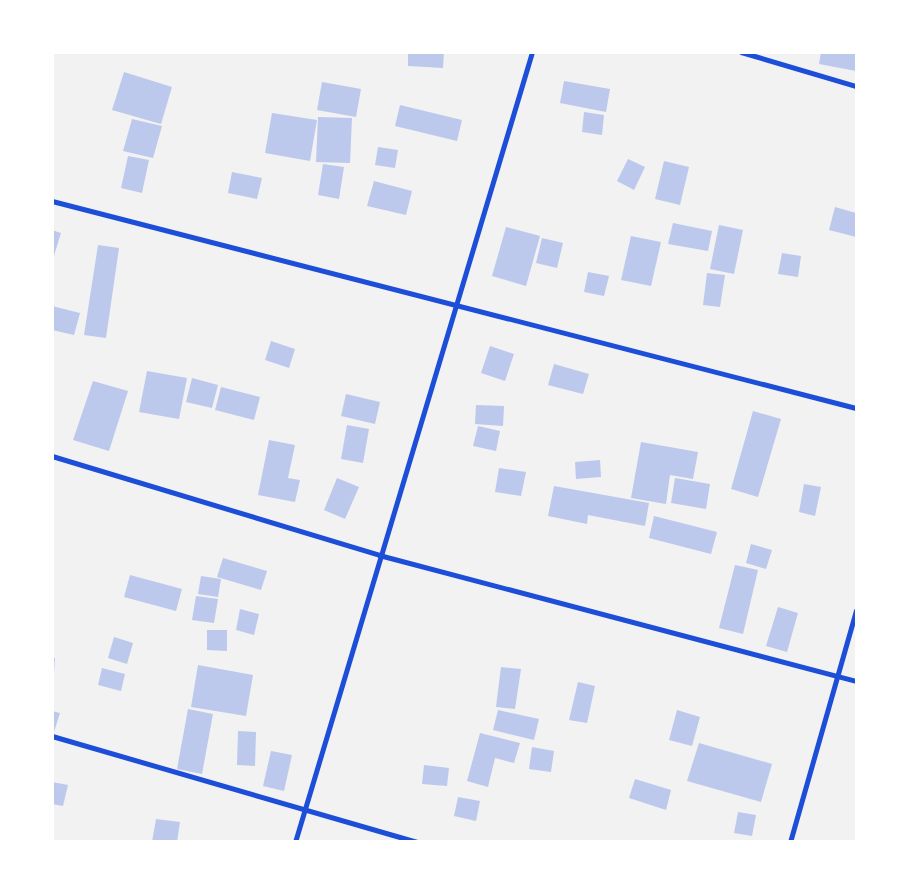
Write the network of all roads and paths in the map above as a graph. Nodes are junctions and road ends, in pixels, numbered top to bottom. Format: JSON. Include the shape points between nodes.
{"nodes":[{"id":1,"x":532,"y":52,"type":"edge"},
{"id":2,"x":742,"y":52,"type":"edge"},
{"id":3,"x":856,"y":86,"type":"edge"},
{"id":4,"x":52,"y":201,"type":"edge"},
{"id":5,"x":455,"y":305,"type":"junction"},
{"id":6,"x":856,"y":408,"type":"edge"},
{"id":7,"x":52,"y":456,"type":"edge"},
{"id":8,"x":379,"y":555,"type":"junction"},
{"id":9,"x":856,"y":610,"type":"edge"},
{"id":10,"x":838,"y":675,"type":"junction"},
{"id":11,"x":856,"y":681,"type":"edge"},
{"id":12,"x":52,"y":736,"type":"edge"},
{"id":13,"x":304,"y":809,"type":"junction"},
{"id":14,"x":295,"y":842,"type":"edge"},
{"id":15,"x":417,"y":842,"type":"edge"},
{"id":16,"x":790,"y":842,"type":"edge"}],
"edges":[{"from":1,"to":5,"type":"street"},
{"from":2,"to":3,"type":"street"},
{"from":4,"to":5,"type":"street"},
{"from":5,"to":6,"type":"street"},
{"from":5,"to":8,"type":"street"},
{"from":7,"to":8,"type":"street"},
{"from":8,"to":10,"type":"street"},
{"from":8,"to":13,"type":"street"},
{"from":9,"to":10,"type":"street"},
{"from":10,"to":11,"type":"street"},
{"from":10,"to":16,"type":"street"},
{"from":12,"to":13,"type":"street"},
{"from":13,"to":14,"type":"street"},
{"from":13,"to":15,"type":"street"}]}
